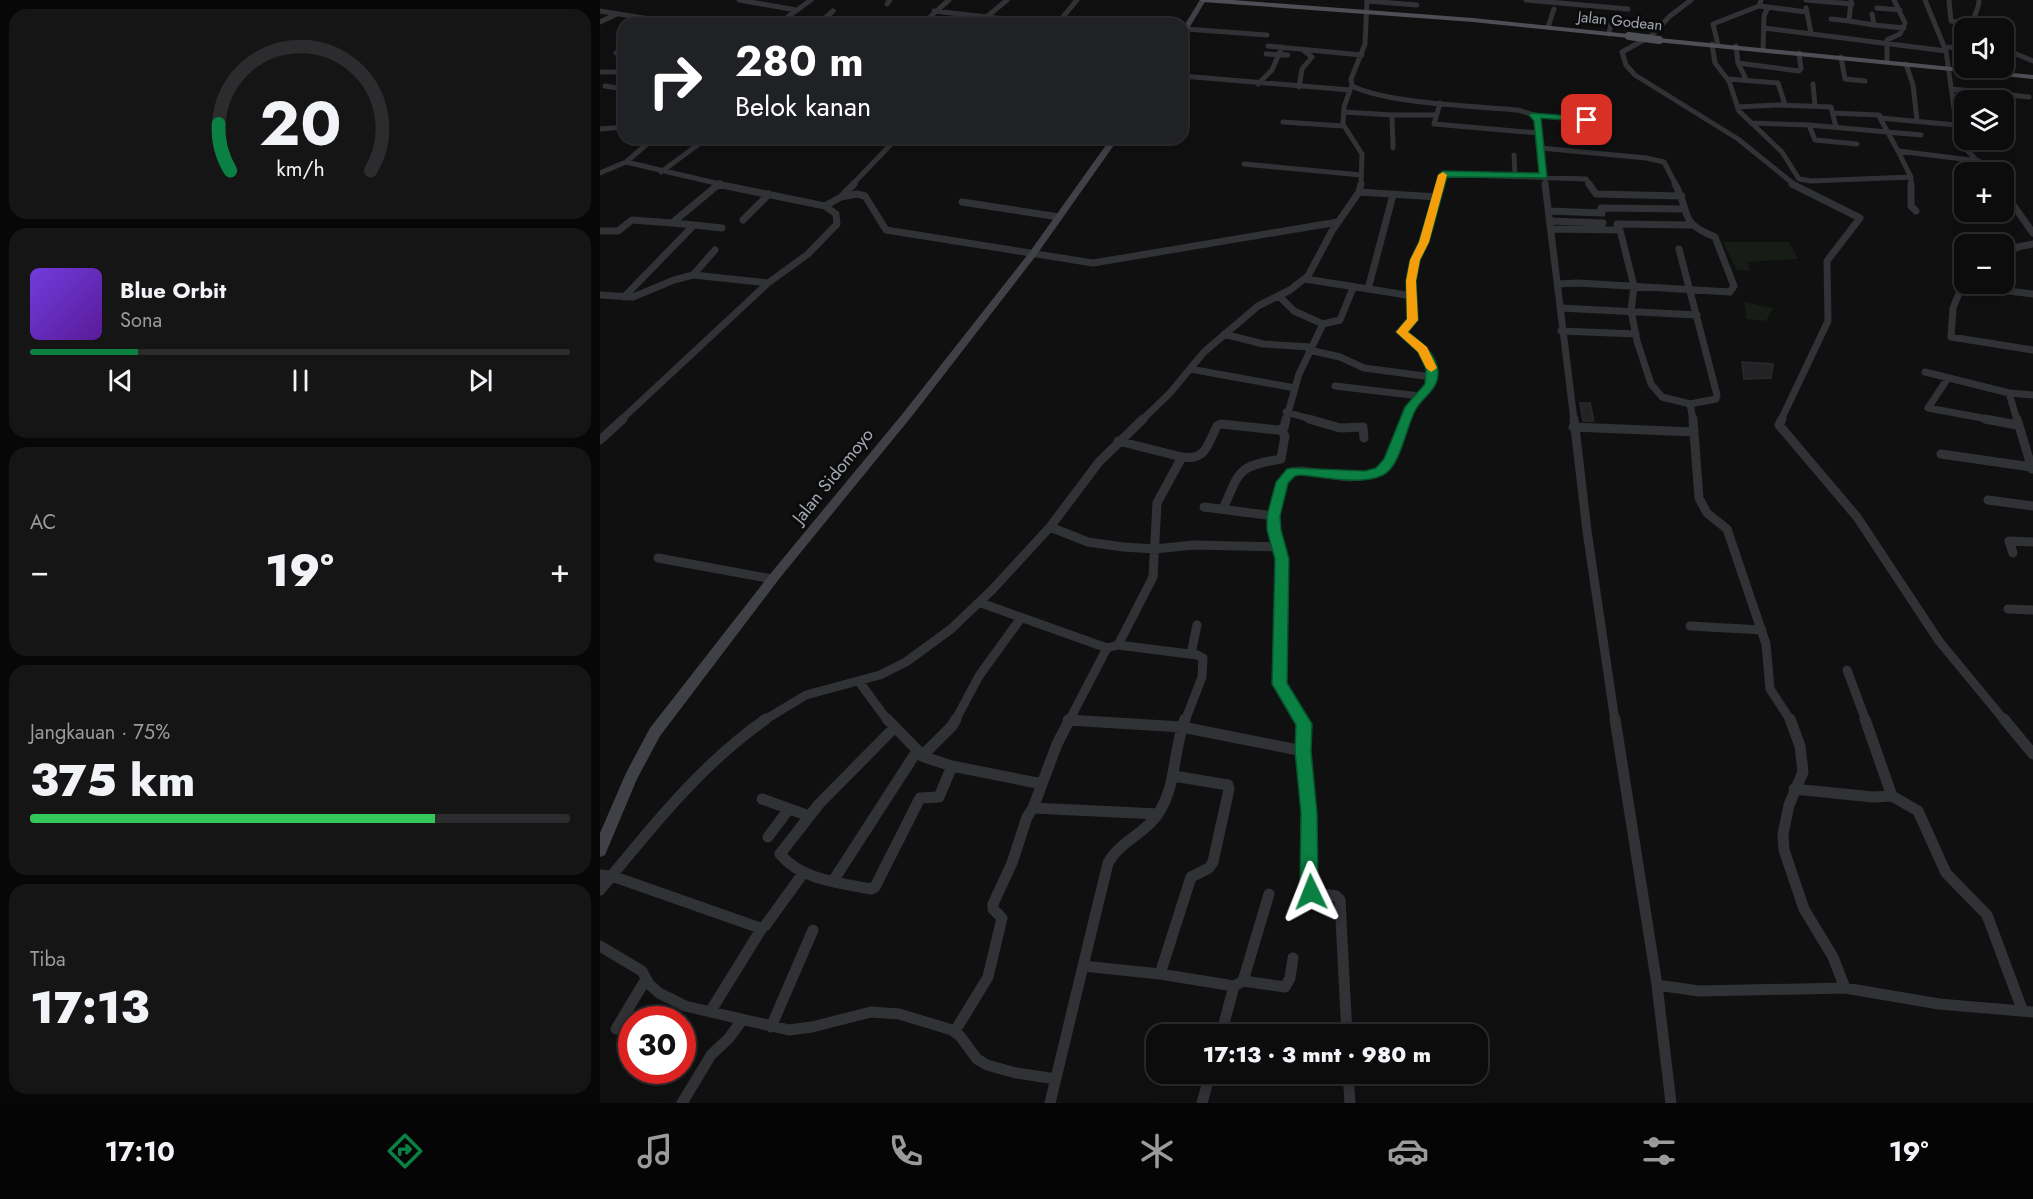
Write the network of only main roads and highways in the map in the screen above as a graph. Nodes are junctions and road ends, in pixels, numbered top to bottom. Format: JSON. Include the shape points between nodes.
{"nodes":[{"id":1,"x":1203,"y":0,"type":"edge"},
{"id":2,"x":1366,"y":4,"type":"edge"},
{"id":3,"x":1188,"y":24,"type":"edge"},
{"id":4,"x":2033,"y":77,"type":"edge"},
{"id":5,"x":1111,"y":144,"type":"edge"},
{"id":6,"x":600,"y":850,"type":"edge"}],
"edges":[{"from":1,"to":2,"type":"main road","name":"Jalan Godean"},
{"from":1,"to":3,"type":"main road"},
{"from":2,"to":4,"type":"main road","name":"Jalan Godean","bridge":true,"via":[[1544,30]]},
{"from":5,"to":6,"type":"main road","name":"Jalan Sidomoyo","via":[[1032,255],[772,579],[655,732]]}]}
